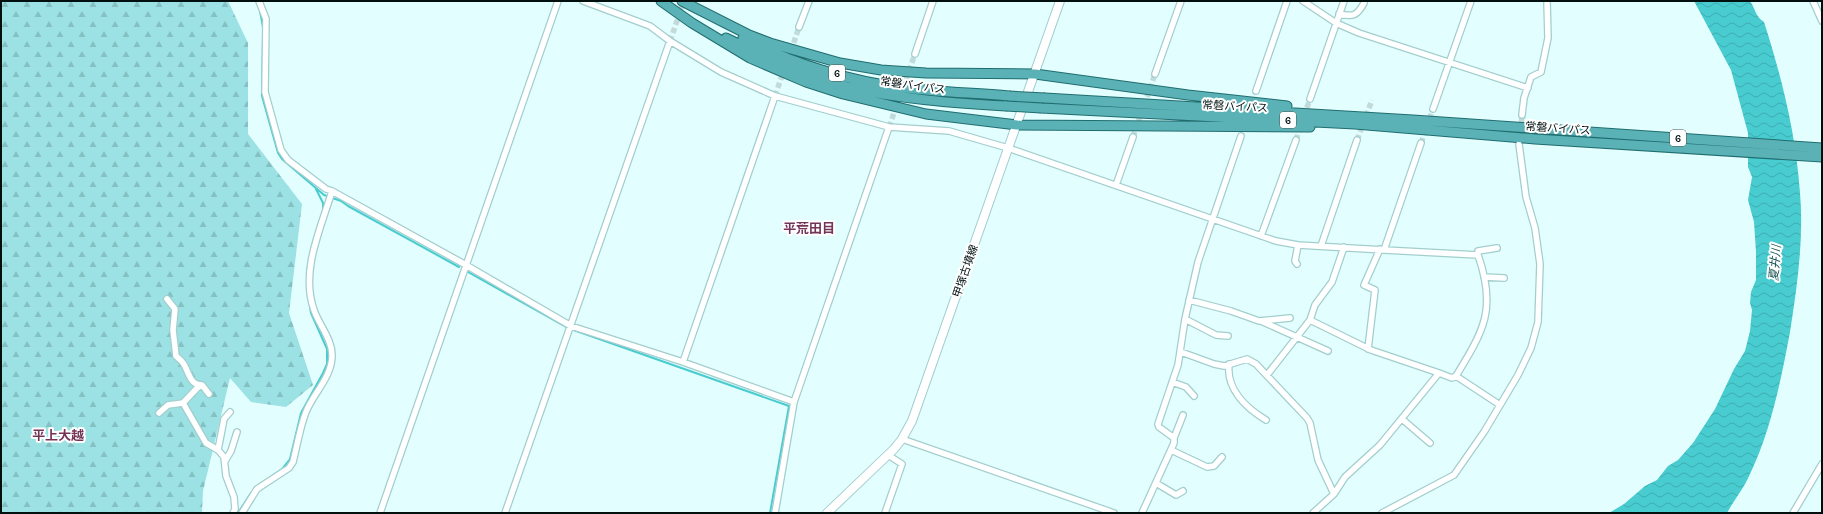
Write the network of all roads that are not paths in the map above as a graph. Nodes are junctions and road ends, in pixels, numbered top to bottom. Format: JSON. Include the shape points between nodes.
{"nodes":[{"id":1,"x":259,"y":1,"type":"edge"},
{"id":2,"x":558,"y":1,"type":"edge"},
{"id":3,"x":583,"y":1,"type":"edge"},
{"id":4,"x":661,"y":1,"type":"edge"},
{"id":5,"x":667,"y":1,"type":"edge"},
{"id":6,"x":680,"y":1,"type":"edge"},
{"id":7,"x":809,"y":1,"type":"edge"},
{"id":8,"x":933,"y":1,"type":"edge"},
{"id":9,"x":1060,"y":1,"type":"edge"},
{"id":10,"x":1181,"y":1,"type":"edge"},
{"id":11,"x":1287,"y":1,"type":"edge"},
{"id":12,"x":1303,"y":1,"type":"edge"},
{"id":13,"x":1344,"y":1,"type":"edge"},
{"id":14,"x":1471,"y":1,"type":"edge"},
{"id":15,"x":1546,"y":1,"type":"edge"},
{"id":16,"x":1814,"y":1,"type":"edge"},
{"id":17,"x":1364,"y":3,"type":"dead end"},
{"id":18,"x":1339,"y":14,"type":"junction"},
{"id":19,"x":1822,"y":22,"type":"edge"},
{"id":20,"x":1336,"y":23,"type":"junction"},
{"id":21,"x":800,"y":27,"type":"tunnel mouth"},
{"id":22,"x":670,"y":41,"type":"junction"},
{"id":23,"x":915,"y":54,"type":"tunnel mouth"},
{"id":24,"x":1449,"y":61,"type":"junction"},
{"id":25,"x":1035,"y":74,"type":"junction"},
{"id":26,"x":1155,"y":74,"type":"tunnel mouth"},
{"id":27,"x":1528,"y":88,"type":"junction"},
{"id":28,"x":1256,"y":91,"type":"dead end"},
{"id":29,"x":775,"y":96,"type":"junction"},
{"id":30,"x":1310,"y":99,"type":"tunnel mouth"},
{"id":31,"x":1433,"y":109,"type":"tunnel mouth"},
{"id":32,"x":1522,"y":115,"type":"tunnel mouth"},
{"id":33,"x":1428,"y":121,"type":"junction"},
{"id":34,"x":1017,"y":125,"type":"junction"},
{"id":35,"x":1372,"y":126,"type":"junction"},
{"id":36,"x":889,"y":127,"type":"junction"},
{"id":37,"x":1241,"y":136,"type":"dead end"},
{"id":38,"x":1133,"y":137,"type":"tunnel mouth"},
{"id":39,"x":1296,"y":140,"type":"tunnel mouth"},
{"id":40,"x":1358,"y":140,"type":"tunnel mouth"},
{"id":41,"x":1421,"y":143,"type":"tunnel mouth"},
{"id":42,"x":1519,"y":144,"type":"tunnel mouth"},
{"id":43,"x":1008,"y":148,"type":"junction"},
{"id":44,"x":1822,"y":148,"type":"edge"},
{"id":45,"x":1822,"y":157,"type":"edge"},
{"id":46,"x":1116,"y":185,"type":"junction"},
{"id":47,"x":331,"y":196,"type":"junction"},
{"id":48,"x":1212,"y":219,"type":"junction"},
{"id":49,"x":1261,"y":236,"type":"junction"},
{"id":50,"x":1298,"y":245,"type":"junction"},
{"id":51,"x":1321,"y":246,"type":"junction"},
{"id":52,"x":1344,"y":247,"type":"junction"},
{"id":53,"x":1497,"y":248,"type":"dead end"},
{"id":54,"x":1382,"y":250,"type":"junction"},
{"id":55,"x":1478,"y":251,"type":"dead end"},
{"id":56,"x":1297,"y":264,"type":"dead end"},
{"id":57,"x":466,"y":265,"type":"junction"},
{"id":58,"x":1484,"y":277,"type":"junction"},
{"id":59,"x":1504,"y":278,"type":"dead end"},
{"id":60,"x":167,"y":299,"type":"dead end"},
{"id":61,"x":1189,"y":300,"type":"junction"},
{"id":62,"x":1290,"y":318,"type":"dead end"},
{"id":63,"x":1185,"y":319,"type":"junction"},
{"id":64,"x":1310,"y":320,"type":"junction"},
{"id":65,"x":1259,"y":321,"type":"junction"},
{"id":66,"x":570,"y":328,"type":"junction"},
{"id":67,"x":1228,"y":336,"type":"dead end"},
{"id":68,"x":1296,"y":337,"type":"junction"},
{"id":69,"x":1368,"y":349,"type":"junction"},
{"id":70,"x":1328,"y":351,"type":"dead end"},
{"id":71,"x":1181,"y":352,"type":"junction"},
{"id":72,"x":683,"y":362,"type":"junction"},
{"id":73,"x":1229,"y":364,"type":"junction"},
{"id":74,"x":1439,"y":373,"type":"junction"},
{"id":75,"x":1267,"y":375,"type":"junction"},
{"id":76,"x":1456,"y":376,"type":"junction"},
{"id":77,"x":1172,"y":382,"type":"junction"},
{"id":78,"x":200,"y":385,"type":"junction"},
{"id":79,"x":209,"y":394,"type":"dead end"},
{"id":80,"x":1194,"y":396,"type":"dead end"},
{"id":81,"x":794,"y":402,"type":"junction"},
{"id":82,"x":183,"y":403,"type":"junction"},
{"id":83,"x":1500,"y":405,"type":"junction"},
{"id":84,"x":230,"y":412,"type":"dead end"},
{"id":85,"x":159,"y":414,"type":"dead end"},
{"id":86,"x":1183,"y":415,"type":"dead end"},
{"id":87,"x":1402,"y":419,"type":"junction"},
{"id":88,"x":1266,"y":420,"type":"dead end"},
{"id":89,"x":237,"y":432,"type":"dead end"},
{"id":90,"x":1174,"y":438,"type":"junction"},
{"id":91,"x":902,"y":439,"type":"junction"},
{"id":92,"x":1430,"y":443,"type":"dead end"},
{"id":93,"x":218,"y":450,"type":"junction"},
{"id":94,"x":1171,"y":450,"type":"junction"},
{"id":95,"x":888,"y":455,"type":"junction"},
{"id":96,"x":1222,"y":457,"type":"dead end"},
{"id":97,"x":225,"y":462,"type":"junction"},
{"id":98,"x":1822,"y":464,"type":"edge"},
{"id":99,"x":1156,"y":484,"type":"junction"},
{"id":100,"x":1183,"y":491,"type":"dead end"},
{"id":101,"x":1334,"y":494,"type":"junction"},
{"id":102,"x":233,"y":513,"type":"edge"},
{"id":103,"x":242,"y":513,"type":"edge"},
{"id":104,"x":380,"y":513,"type":"edge"},
{"id":105,"x":505,"y":513,"type":"edge"},
{"id":106,"x":774,"y":513,"type":"edge"},
{"id":107,"x":826,"y":513,"type":"edge"},
{"id":108,"x":885,"y":513,"type":"edge"},
{"id":109,"x":1114,"y":513,"type":"edge"},
{"id":110,"x":1142,"y":513,"type":"edge"},
{"id":111,"x":1313,"y":513,"type":"edge"},
{"id":112,"x":1382,"y":513,"type":"edge"},
{"id":113,"x":1793,"y":513,"type":"edge"}],
"edges":[{"from":1,"to":47,"type":"street","via":[[266,19],[266,96],[281,150],[288,160],[326,189]]},
{"from":2,"to":57,"type":"street"},
{"from":3,"to":22,"type":"street","via":[[650,26]]},
{"from":4,"to":34,"type":"highway","via":[[739,53],[806,82],[907,110],[965,120]]},
{"from":5,"to":35,"type":"highway","name":"常磐バイパス","number":"6","bridge":true,"via":[[720,35],[754,52],[848,87],[948,102]]},
{"from":6,"to":25,"type":"highway","via":[[763,40],[840,63],[910,72]]},
{"from":6,"to":33,"type":"highway","name":"常磐バイパス","number":"6","bridge":true,"via":[[760,47],[851,78],[905,88]]},
{"from":7,"to":21,"type":"street"},
{"from":8,"to":23,"type":"street"},
{"from":9,"to":25,"type":"main road","name":"甲塚古墳線"},
{"from":10,"to":26,"type":"street"},
{"from":11,"to":28,"type":"street"},
{"from":12,"to":20,"type":"street"},
{"from":13,"to":18,"type":"street"},
{"from":14,"to":24,"type":"street"},
{"from":15,"to":27,"type":"street","via":[[1548,38],[1541,72],[1531,77]]},
{"from":16,"to":19,"type":"street"},
{"from":17,"to":18,"type":"street","via":[[1353,15]]},
{"from":18,"to":20,"type":"street"},
{"from":20,"to":24,"type":"street","via":[[1399,47]]},
{"from":20,"to":30,"type":"street"},
{"from":22,"to":29,"type":"street","via":[[721,72]]},
{"from":22,"to":66,"type":"street"},
{"from":24,"to":27,"type":"street"},
{"from":24,"to":31,"type":"street"},
{"from":25,"to":33,"type":"highway","via":[[1277,105],[1404,115]]},
{"from":25,"to":34,"type":"main road","name":"甲塚古墳線"},
{"from":27,"to":32,"type":"street"},
{"from":29,"to":36,"type":"street"},
{"from":29,"to":72,"type":"street"},
{"from":33,"to":44,"type":"highway","name":"常磐バイパス","number":"6"},
{"from":34,"to":35,"type":"highway","via":[[1209,128]]},
{"from":34,"to":43,"type":"main road","name":"甲塚古墳線"},
{"from":35,"to":45,"type":"highway","name":"常磐バイパス","number":"6"},
{"from":36,"to":43,"type":"street","via":[[949,131]]},
{"from":36,"to":81,"type":"street"},
{"from":37,"to":48,"type":"street"},
{"from":38,"to":46,"type":"street"},
{"from":39,"to":49,"type":"street"},
{"from":40,"to":51,"type":"street"},
{"from":41,"to":54,"type":"street"},
{"from":42,"to":83,"type":"street","via":[[1526,197],[1535,228],[1540,264],[1538,322],[1531,348]]},
{"from":43,"to":46,"type":"street"},
{"from":43,"to":91,"type":"main road","name":"甲塚古墳線","via":[[912,421]]},
{"from":46,"to":48,"type":"street"},
{"from":47,"to":57,"type":"street"},
{"from":47,"to":103,"type":"street","via":[[312,254],[309,284],[314,309],[332,347],[330,368],[306,412],[293,462],[289,468],[257,489]]},
{"from":48,"to":49,"type":"street"},
{"from":48,"to":61,"type":"street"},
{"from":49,"to":50,"type":"street"},
{"from":50,"to":51,"type":"street"},
{"from":50,"to":56,"type":"street","via":[[1295,261]]},
{"from":51,"to":52,"type":"street"},
{"from":52,"to":54,"type":"street"},
{"from":52,"to":64,"type":"street","via":[[1332,282],[1315,305]]},
{"from":53,"to":55,"type":"street"},
{"from":54,"to":58,"type":"street","via":[[1478,255]]},
{"from":54,"to":69,"type":"street","via":[[1364,285],[1375,290]]},
{"from":57,"to":66,"type":"street"},
{"from":57,"to":104,"type":"street"},
{"from":58,"to":59,"type":"street"},
{"from":58,"to":76,"type":"street","via":[[1488,306],[1478,339]]},
{"from":60,"to":78,"type":"street","via":[[175,309],[173,330],[176,356],[184,363],[193,382]]},
{"from":61,"to":63,"type":"street"},
{"from":61,"to":65,"type":"street"},
{"from":62,"to":65,"type":"street"},
{"from":63,"to":67,"type":"street","via":[[1216,335]]},
{"from":63,"to":71,"type":"street"},
{"from":64,"to":68,"type":"street"},
{"from":64,"to":69,"type":"street"},
{"from":65,"to":68,"type":"street"},
{"from":66,"to":72,"type":"street"},
{"from":66,"to":105,"type":"street"},
{"from":68,"to":70,"type":"street"},
{"from":68,"to":75,"type":"street"},
{"from":69,"to":74,"type":"street"},
{"from":71,"to":73,"type":"street","via":[[1214,364]]},
{"from":71,"to":77,"type":"street"},
{"from":72,"to":81,"type":"street"},
{"from":73,"to":75,"type":"street","via":[[1247,359]]},
{"from":73,"to":88,"type":"street","via":[[1230,383],[1252,411]]},
{"from":74,"to":76,"type":"street","via":[[1452,378]]},
{"from":74,"to":87,"type":"street"},
{"from":75,"to":101,"type":"street","via":[[1310,423],[1318,460]]},
{"from":76,"to":83,"type":"street"},
{"from":77,"to":80,"type":"street","via":[[1186,387]]},
{"from":77,"to":90,"type":"street","via":[[1158,424]]},
{"from":78,"to":79,"type":"street","via":[[205,387]]},
{"from":78,"to":82,"type":"street"},
{"from":81,"to":106,"type":"street"},
{"from":82,"to":85,"type":"street","via":[[168,405]]},
{"from":82,"to":93,"type":"street","via":[[206,443]]},
{"from":83,"to":112,"type":"street","via":[[1454,475]]},
{"from":84,"to":93,"type":"street","via":[[224,419]]},
{"from":86,"to":90,"type":"street"},
{"from":87,"to":92,"type":"street"},
{"from":87,"to":101,"type":"street","via":[[1380,445],[1345,477]]},
{"from":89,"to":97,"type":"street"},
{"from":90,"to":94,"type":"street"},
{"from":91,"to":95,"type":"main road","name":"甲塚古墳線"},
{"from":91,"to":109,"type":"street"},
{"from":93,"to":97,"type":"street"},
{"from":94,"to":96,"type":"street","via":[[1207,466],[1214,466]]},
{"from":94,"to":99,"type":"street"},
{"from":95,"to":107,"type":"main road","name":"甲塚古墳線"},
{"from":95,"to":108,"type":"street","via":[[902,464]]},
{"from":97,"to":102,"type":"street","via":[[228,484],[234,497]]},
{"from":98,"to":113,"type":"street"},
{"from":99,"to":100,"type":"street","via":[[1176,495]]},
{"from":99,"to":110,"type":"street"},
{"from":101,"to":111,"type":"street"}]}
